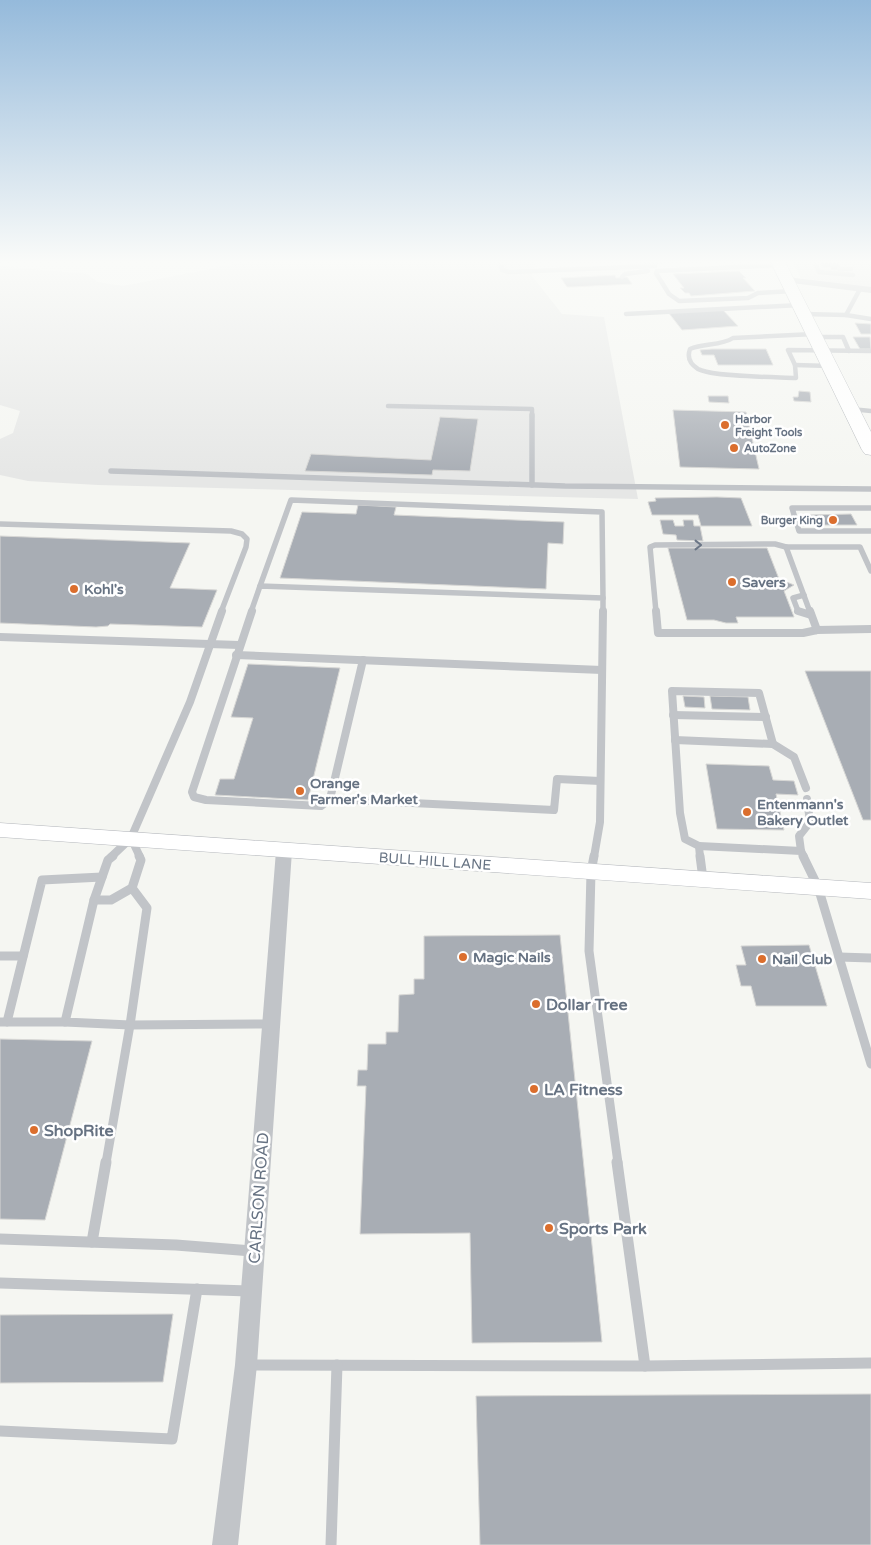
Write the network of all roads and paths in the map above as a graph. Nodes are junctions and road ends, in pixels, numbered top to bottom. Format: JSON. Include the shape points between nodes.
{"nodes":[{"id":1,"x":813,"y":332,"type":"edge"},
{"id":2,"x":817,"y":340,"type":"junction"},
{"id":3,"x":849,"y":351,"type":"junction"},
{"id":4,"x":871,"y":352,"type":"edge"},
{"id":5,"x":795,"y":365,"type":"junction"},
{"id":6,"x":830,"y":366,"type":"junction"},
{"id":7,"x":388,"y":406,"type":"dead end"},
{"id":8,"x":850,"y":409,"type":"junction"},
{"id":9,"x":871,"y":411,"type":"edge"},
{"id":10,"x":869,"y":440,"type":"edge"},
{"id":11,"x":112,"y":471,"type":"dead end"},
{"id":12,"x":532,"y":485,"type":"junction"},
{"id":13,"x":871,"y":489,"type":"edge"},
{"id":14,"x":871,"y":508,"type":"edge"},
{"id":15,"x":0,"y":524,"type":"edge"},
{"id":16,"x":871,"y":531,"type":"edge"},
{"id":17,"x":786,"y":547,"type":"junction"},
{"id":18,"x":871,"y":571,"type":"edge"},
{"id":19,"x":260,"y":586,"type":"junction"},
{"id":20,"x":804,"y":594,"type":"junction"},
{"id":21,"x":603,"y":598,"type":"junction"},
{"id":22,"x":811,"y":615,"type":"junction"},
{"id":23,"x":871,"y":629,"type":"edge"},
{"id":24,"x":817,"y":630,"type":"junction"},
{"id":25,"x":0,"y":637,"type":"edge"},
{"id":26,"x":209,"y":644,"type":"junction"},
{"id":27,"x":239,"y":645,"type":"junction"},
{"id":28,"x":236,"y":655,"type":"junction"},
{"id":29,"x":363,"y":660,"type":"junction"},
{"id":30,"x":602,"y":670,"type":"junction"},
{"id":31,"x":673,"y":715,"type":"junction"},
{"id":32,"x":766,"y":717,"type":"junction"},
{"id":33,"x":675,"y":740,"type":"junction"},
{"id":34,"x":773,"y":744,"type":"junction"},
{"id":35,"x":600,"y":781,"type":"junction"},
{"id":36,"x":806,"y":788,"type":"dead end"},
{"id":37,"x":330,"y":799,"type":"junction"},
{"id":38,"x":807,"y":799,"type":"dead end"},
{"id":39,"x":0,"y":830,"type":"edge"},
{"id":40,"x":131,"y":838,"type":"junction"},
{"id":41,"x":699,"y":846,"type":"junction"},
{"id":42,"x":284,"y":851,"type":"junction"},
{"id":43,"x":801,"y":851,"type":"junction"},
{"id":44,"x":592,"y":872,"type":"junction"},
{"id":45,"x":102,"y":877,"type":"junction"},
{"id":46,"x":703,"y":879,"type":"junction"},
{"id":47,"x":818,"y":887,"type":"junction"},
{"id":48,"x":132,"y":888,"type":"junction"},
{"id":49,"x":871,"y":891,"type":"edge"},
{"id":50,"x":94,"y":900,"type":"junction"},
{"id":51,"x":0,"y":956,"type":"edge"},
{"id":52,"x":23,"y":956,"type":"junction"},
{"id":53,"x":839,"y":958,"type":"junction"},
{"id":54,"x":871,"y":958,"type":"edge"},
{"id":55,"x":3,"y":1022,"type":"edge"},
{"id":56,"x":65,"y":1022,"type":"junction"},
{"id":57,"x":271,"y":1024,"type":"junction"},
{"id":58,"x":130,"y":1025,"type":"junction"},
{"id":59,"x":871,"y":1064,"type":"edge"},
{"id":60,"x":0,"y":1239,"type":"edge"},
{"id":61,"x":92,"y":1242,"type":"junction"},
{"id":62,"x":254,"y":1251,"type":"junction"},
{"id":63,"x":0,"y":1283,"type":"edge"},
{"id":64,"x":196,"y":1289,"type":"junction"},
{"id":65,"x":251,"y":1291,"type":"junction"},
{"id":66,"x":871,"y":1362,"type":"edge"},
{"id":67,"x":246,"y":1365,"type":"junction"},
{"id":68,"x":336,"y":1365,"type":"junction"},
{"id":69,"x":645,"y":1366,"type":"junction"},
{"id":70,"x":0,"y":1431,"type":"edge"},
{"id":71,"x":225,"y":1545,"type":"edge"},
{"id":72,"x":331,"y":1545,"type":"edge"}],
"edges":[{"from":1,"to":2,"type":"main road"},
{"from":2,"to":3,"type":"lane"},
{"from":2,"to":3,"type":"lane","via":[[843,337]]},
{"from":2,"to":5,"type":"lane","via":[[788,350]]},
{"from":2,"to":5,"type":"lane","via":[[733,338],[712,345],[699,345],[690,349],[688,355],[698,369],[712,373],[796,378]]},
{"from":2,"to":6,"type":"main road"},
{"from":3,"to":4,"type":"lane"},
{"from":5,"to":6,"type":"lane"},
{"from":6,"to":8,"type":"main road"},
{"from":7,"to":12,"type":"lane","via":[[532,409]]},
{"from":8,"to":9,"type":"lane"},
{"from":8,"to":10,"type":"main road"},
{"from":11,"to":12,"type":"lane"},
{"from":12,"to":13,"type":"lane"},
{"from":14,"to":16,"type":"lane","via":[[792,508],[800,531]]},
{"from":15,"to":26,"type":"lane","via":[[231,531],[242,534],[247,539],[246,548]]},
{"from":17,"to":18,"type":"lane","via":[[860,547]]},
{"from":17,"to":20,"type":"lane"},
{"from":24,"to":17,"type":"lane","one_way":true,"via":[[803,633],[658,633],[650,548],[655,545],[766,544]]},
{"from":19,"to":21,"type":"lane"},
{"from":19,"to":21,"type":"lane","via":[[291,500],[602,512]]},
{"from":19,"to":27,"type":"lane"},
{"from":20,"to":22,"type":"lane"},
{"from":20,"to":22,"type":"lane","via":[[793,598],[798,610]]},
{"from":21,"to":30,"type":"lane"},
{"from":22,"to":24,"type":"lane"},
{"from":23,"to":24,"type":"lane"},
{"from":25,"to":26,"type":"lane"},
{"from":26,"to":27,"type":"lane"},
{"from":26,"to":40,"type":"lane","via":[[190,702]]},
{"from":27,"to":28,"type":"lane"},
{"from":28,"to":29,"type":"lane"},
{"from":28,"to":37,"type":"lane","via":[[192,792],[194,797],[321,806]]},
{"from":29,"to":30,"type":"lane"},
{"from":29,"to":37,"type":"lane"},
{"from":30,"to":35,"type":"lane"},
{"from":31,"to":32,"type":"lane"},
{"from":31,"to":32,"type":"lane","via":[[672,691],[759,693]]},
{"from":31,"to":33,"type":"lane"},
{"from":32,"to":34,"type":"lane"},
{"from":33,"to":34,"type":"lane"},
{"from":33,"to":41,"type":"lane","via":[[685,839]]},
{"from":34,"to":36,"type":"lane","via":[[794,757]]},
{"from":35,"to":37,"type":"lane","via":[[557,779],[554,810]]},
{"from":35,"to":44,"type":"lane","via":[[600,822]]},
{"from":38,"to":43,"type":"lane","via":[[810,822],[799,836]]},
{"from":39,"to":40,"type":"main road","name":"BULL HILL LANE"},
{"from":40,"to":42,"type":"main road","name":"BULL HILL LANE"},
{"from":40,"to":45,"type":"lane","via":[[108,860]]},
{"from":40,"to":48,"type":"lane","via":[[141,860]]},
{"from":41,"to":43,"type":"lane"},
{"from":41,"to":46,"type":"lane"},
{"from":42,"to":44,"type":"main road","name":"BULL HILL LANE"},
{"from":42,"to":57,"type":"street","name":"CARLSON ROAD"},
{"from":43,"to":47,"type":"lane"},
{"from":44,"to":46,"type":"main road","name":"BULL HILL LANE"},
{"from":44,"to":69,"type":"lane","via":[[589,952]]},
{"from":45,"to":50,"type":"lane"},
{"from":45,"to":52,"type":"lane","via":[[42,880]]},
{"from":46,"to":47,"type":"main road","name":"BULL HILL LANE"},
{"from":47,"to":49,"type":"main road","name":"BULL HILL LANE"},
{"from":47,"to":53,"type":"lane"},
{"from":48,"to":50,"type":"lane","via":[[111,900]]},
{"from":48,"to":58,"type":"lane","via":[[147,908]]},
{"from":50,"to":56,"type":"lane"},
{"from":51,"to":52,"type":"lane"},
{"from":52,"to":55,"type":"lane"},
{"from":53,"to":54,"type":"lane"},
{"from":53,"to":59,"type":"lane"},
{"from":55,"to":56,"type":"lane"},
{"from":56,"to":58,"type":"lane"},
{"from":57,"to":58,"type":"lane"},
{"from":57,"to":62,"type":"street","name":"CARLSON ROAD"},
{"from":58,"to":61,"type":"lane"},
{"from":60,"to":61,"type":"lane"},
{"from":61,"to":62,"type":"lane"},
{"from":62,"to":65,"type":"street","name":"CARLSON ROAD"},
{"from":63,"to":64,"type":"lane"},
{"from":64,"to":65,"type":"lane"},
{"from":64,"to":70,"type":"lane","via":[[172,1439]]},
{"from":65,"to":67,"type":"street","name":"CARLSON ROAD"},
{"from":66,"to":69,"type":"lane"},
{"from":67,"to":68,"type":"lane"},
{"from":67,"to":71,"type":"street","name":"CARLSON ROAD"},
{"from":68,"to":69,"type":"lane"},
{"from":68,"to":72,"type":"lane"}]}
